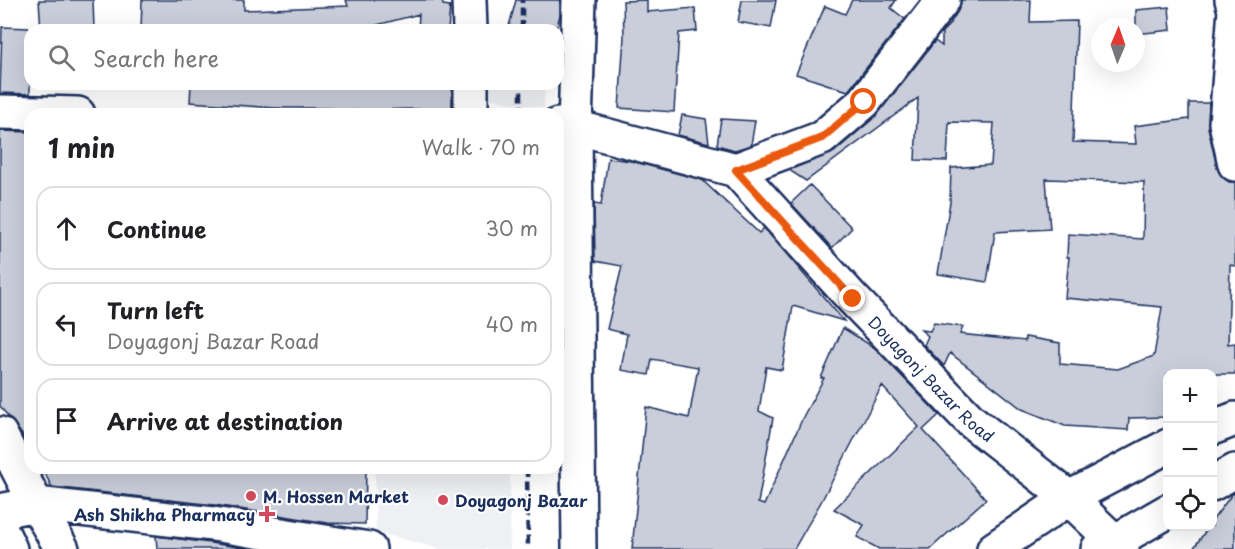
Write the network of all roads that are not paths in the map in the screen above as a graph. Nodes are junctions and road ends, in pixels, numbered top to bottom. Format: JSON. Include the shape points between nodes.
{"nodes":[{"id":1,"x":469,"y":0,"type":"edge"},
{"id":2,"x":579,"y":0,"type":"edge"},
{"id":3,"x":943,"y":0,"type":"edge"},
{"id":4,"x":1232,"y":0,"type":"edge"},
{"id":5,"x":470,"y":24,"type":"edge"},
{"id":6,"x":471,"y":90,"type":"edge"},
{"id":7,"x":471,"y":108,"type":"edge"},
{"id":8,"x":0,"y":112,"type":"edge"},
{"id":9,"x":24,"y":113,"type":"edge"},
{"id":10,"x":567,"y":126,"type":"edge"},
{"id":11,"x":1235,"y":164,"type":"edge"},
{"id":12,"x":736,"y":170,"type":"junction"},
{"id":13,"x":1235,"y":419,"type":"edge"},
{"id":14,"x":1217,"y":426,"type":"edge"},
{"id":15,"x":0,"y":434,"type":"edge"},
{"id":16,"x":1163,"y":448,"type":"edge"},
{"id":17,"x":1235,"y":471,"type":"edge"},
{"id":18,"x":1217,"y":481,"type":"edge"},
{"id":19,"x":1069,"y":498,"type":"junction"},
{"id":20,"x":36,"y":504,"type":"junction"},
{"id":21,"x":0,"y":511,"type":"edge"},
{"id":22,"x":1163,"y":514,"type":"edge"},
{"id":23,"x":0,"y":528,"type":"edge"},
{"id":24,"x":1112,"y":547,"type":"edge"},
{"id":25,"x":10,"y":549,"type":"edge"},
{"id":26,"x":62,"y":549,"type":"edge"},
{"id":27,"x":369,"y":549,"type":"edge"},
{"id":28,"x":579,"y":549,"type":"edge"},
{"id":29,"x":994,"y":549,"type":"edge"}],
"edges":[{"from":1,"to":5,"type":"street"},
{"from":2,"to":10,"type":"street"},
{"from":3,"to":12,"type":"street","via":[[864,102],[822,138]]},
{"from":4,"to":11,"type":"street","via":[[1235,10],[1226,123]]},
{"from":6,"to":7,"type":"street"},
{"from":8,"to":9,"type":"street"},
{"from":10,"to":12,"type":"street"},
{"from":10,"to":28,"type":"street"},
{"from":12,"to":19,"type":"street","name":"Doyagonj Bazar Road","via":[[971,421]]},
{"from":13,"to":14,"type":"street"},
{"from":15,"to":20,"type":"street"},
{"from":16,"to":19,"type":"street"},
{"from":17,"to":18,"type":"street"},
{"from":19,"to":24,"type":"street","name":"Doyagonj Bazar Road"},
{"from":19,"to":29,"type":"street"},
{"from":20,"to":21,"type":"street"},
{"from":20,"to":26,"type":"street"},
{"from":20,"to":27,"type":"street","via":[[213,524]]},
{"from":22,"to":24,"type":"street"},
{"from":23,"to":25,"type":"street"}]}
